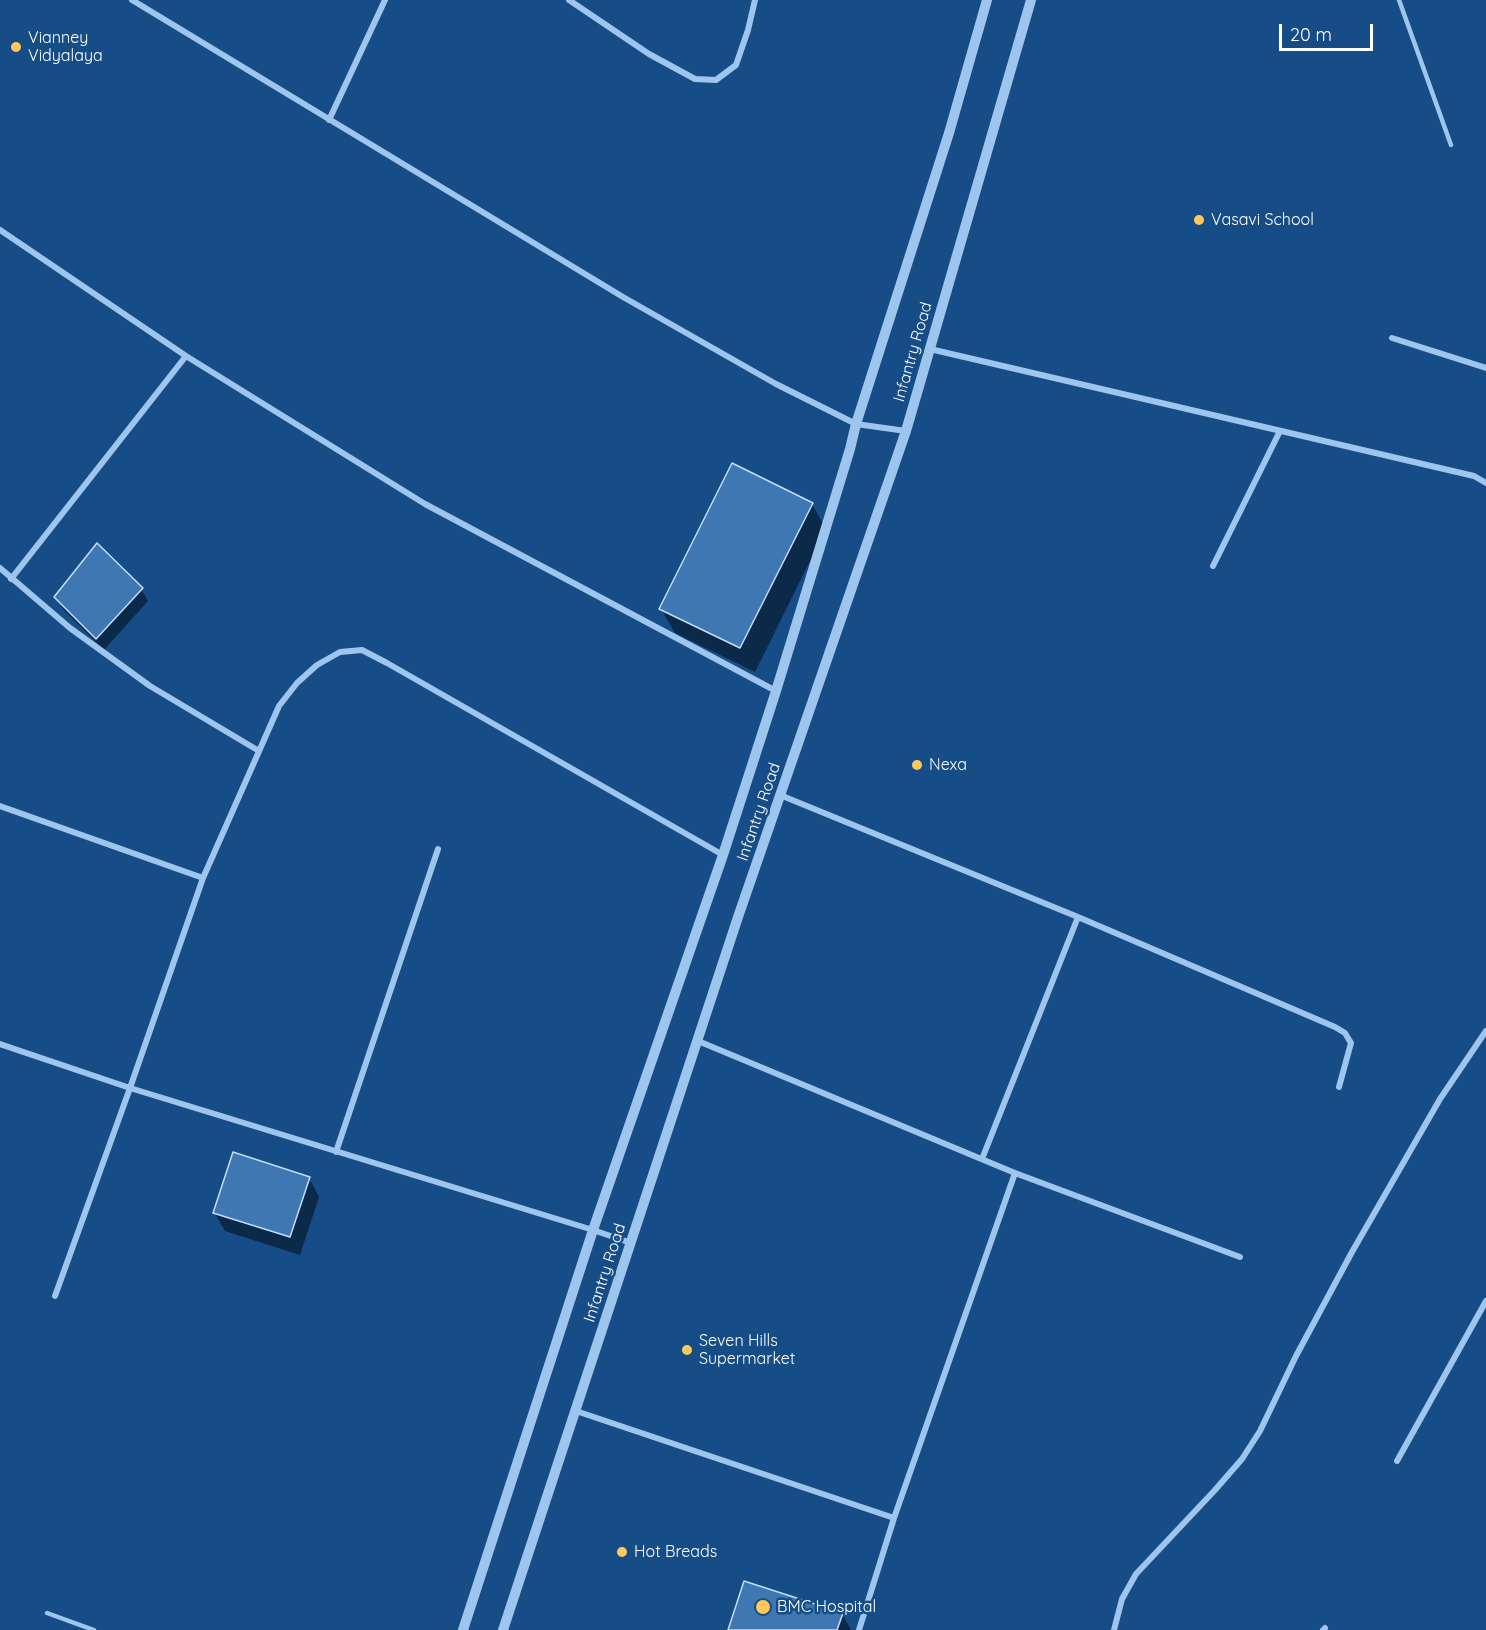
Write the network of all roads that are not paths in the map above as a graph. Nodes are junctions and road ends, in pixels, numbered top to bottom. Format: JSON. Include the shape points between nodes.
{"nodes":[{"id":1,"x":132,"y":0,"type":"edge"},
{"id":2,"x":385,"y":0,"type":"edge"},
{"id":3,"x":569,"y":0,"type":"edge"},
{"id":4,"x":755,"y":0,"type":"edge"},
{"id":5,"x":987,"y":0,"type":"edge"},
{"id":6,"x":1031,"y":0,"type":"edge"},
{"id":7,"x":1399,"y":0,"type":"edge"},
{"id":8,"x":329,"y":120,"type":"junction"},
{"id":9,"x":1451,"y":146,"type":"dead end"},
{"id":10,"x":0,"y":230,"type":"edge"},
{"id":11,"x":1392,"y":338,"type":"dead end"},
{"id":12,"x":930,"y":349,"type":"junction"},
{"id":13,"x":186,"y":356,"type":"junction"},
{"id":14,"x":1486,"y":368,"type":"edge"},
{"id":15,"x":856,"y":424,"type":"junction"},
{"id":16,"x":906,"y":431,"type":"junction"},
{"id":17,"x":1280,"y":431,"type":"junction"},
{"id":18,"x":1486,"y":483,"type":"edge"},
{"id":19,"x":1213,"y":566,"type":"dead end"},
{"id":20,"x":0,"y":568,"type":"edge"},
{"id":21,"x":11,"y":579,"type":"junction"},
{"id":22,"x":776,"y":691,"type":"junction"},
{"id":23,"x":259,"y":751,"type":"junction"},
{"id":24,"x":780,"y":795,"type":"junction"},
{"id":25,"x":0,"y":806,"type":"edge"},
{"id":26,"x":438,"y":849,"type":"dead end"},
{"id":27,"x":723,"y":855,"type":"junction"},
{"id":28,"x":203,"y":878,"type":"junction"},
{"id":29,"x":1078,"y":917,"type":"junction"},
{"id":30,"x":1486,"y":1031,"type":"edge"},
{"id":31,"x":698,"y":1041,"type":"junction"},
{"id":32,"x":0,"y":1044,"type":"edge"},
{"id":33,"x":1339,"y":1087,"type":"dead end"},
{"id":34,"x":130,"y":1088,"type":"junction"},
{"id":35,"x":336,"y":1152,"type":"junction"},
{"id":36,"x":982,"y":1159,"type":"junction"},
{"id":37,"x":1015,"y":1173,"type":"junction"},
{"id":38,"x":593,"y":1230,"type":"junction"},
{"id":39,"x":631,"y":1243,"type":"junction"},
{"id":40,"x":1240,"y":1257,"type":"dead end"},
{"id":41,"x":55,"y":1296,"type":"dead end"},
{"id":42,"x":1486,"y":1301,"type":"edge"},
{"id":43,"x":576,"y":1410,"type":"junction"},
{"id":44,"x":1397,"y":1461,"type":"dead end"},
{"id":45,"x":894,"y":1518,"type":"junction"},
{"id":46,"x":47,"y":1613,"type":"dead end"},
{"id":47,"x":94,"y":1630,"type":"edge"},
{"id":48,"x":463,"y":1630,"type":"edge"},
{"id":49,"x":503,"y":1630,"type":"edge"},
{"id":50,"x":859,"y":1630,"type":"edge"},
{"id":51,"x":1114,"y":1630,"type":"edge"}],
"edges":[{"from":1,"to":8,"type":"street"},
{"from":2,"to":8,"type":"street"},
{"from":3,"to":4,"type":"street","via":[[695,79],[716,80],[736,65]]},
{"from":5,"to":15,"type":"street","name":"Infantry Road"},
{"from":6,"to":12,"type":"street","name":"Infantry Road"},
{"from":7,"to":9,"type":"lane"},
{"from":8,"to":15,"type":"street","via":[[623,297],[776,384]]},
{"from":10,"to":13,"type":"street"},
{"from":11,"to":14,"type":"street"},
{"from":12,"to":16,"type":"street","name":"Infantry Road"},
{"from":12,"to":17,"type":"street"},
{"from":13,"to":21,"type":"street"},
{"from":13,"to":22,"type":"street","via":[[425,504]]},
{"from":15,"to":16,"type":"street"},
{"from":15,"to":22,"type":"street","name":"Infantry Road"},
{"from":16,"to":24,"type":"street","name":"Infantry Road"},
{"from":17,"to":18,"type":"street","via":[[1474,476]]},
{"from":17,"to":19,"type":"street"},
{"from":20,"to":21,"type":"street"},
{"from":21,"to":23,"type":"street","via":[[150,686]]},
{"from":22,"to":27,"type":"street","name":"Infantry Road"},
{"from":23,"to":27,"type":"street","via":[[279,706],[297,683],[340,652],[362,650]]},
{"from":23,"to":28,"type":"street"},
{"from":24,"to":29,"type":"street"},
{"from":24,"to":31,"type":"street","name":"Infantry Road"},
{"from":25,"to":28,"type":"street"},
{"from":26,"to":35,"type":"street"},
{"from":27,"to":38,"type":"street","name":"Infantry Road"},
{"from":28,"to":34,"type":"street"},
{"from":29,"to":33,"type":"street","via":[[1345,1033],[1351,1043]]},
{"from":29,"to":36,"type":"street"},
{"from":30,"to":51,"type":"street","via":[[1440,1099],[1352,1252],[1260,1431],[1242,1459],[1136,1574],[1122,1599]]},
{"from":31,"to":36,"type":"street"},
{"from":31,"to":39,"type":"street","name":"Infantry Road"},
{"from":32,"to":34,"type":"street"},
{"from":34,"to":35,"type":"street"},
{"from":34,"to":41,"type":"street"},
{"from":35,"to":38,"type":"street"},
{"from":36,"to":37,"type":"street"},
{"from":37,"to":40,"type":"street"},
{"from":37,"to":45,"type":"street"},
{"from":38,"to":39,"type":"street"},
{"from":38,"to":48,"type":"street","name":"Infantry Road"},
{"from":39,"to":43,"type":"street","name":"Infantry Road"},
{"from":42,"to":44,"type":"street"},
{"from":43,"to":45,"type":"street"},
{"from":43,"to":49,"type":"street","name":"Infantry Road"},
{"from":45,"to":50,"type":"street"},
{"from":46,"to":47,"type":"lane"}]}
